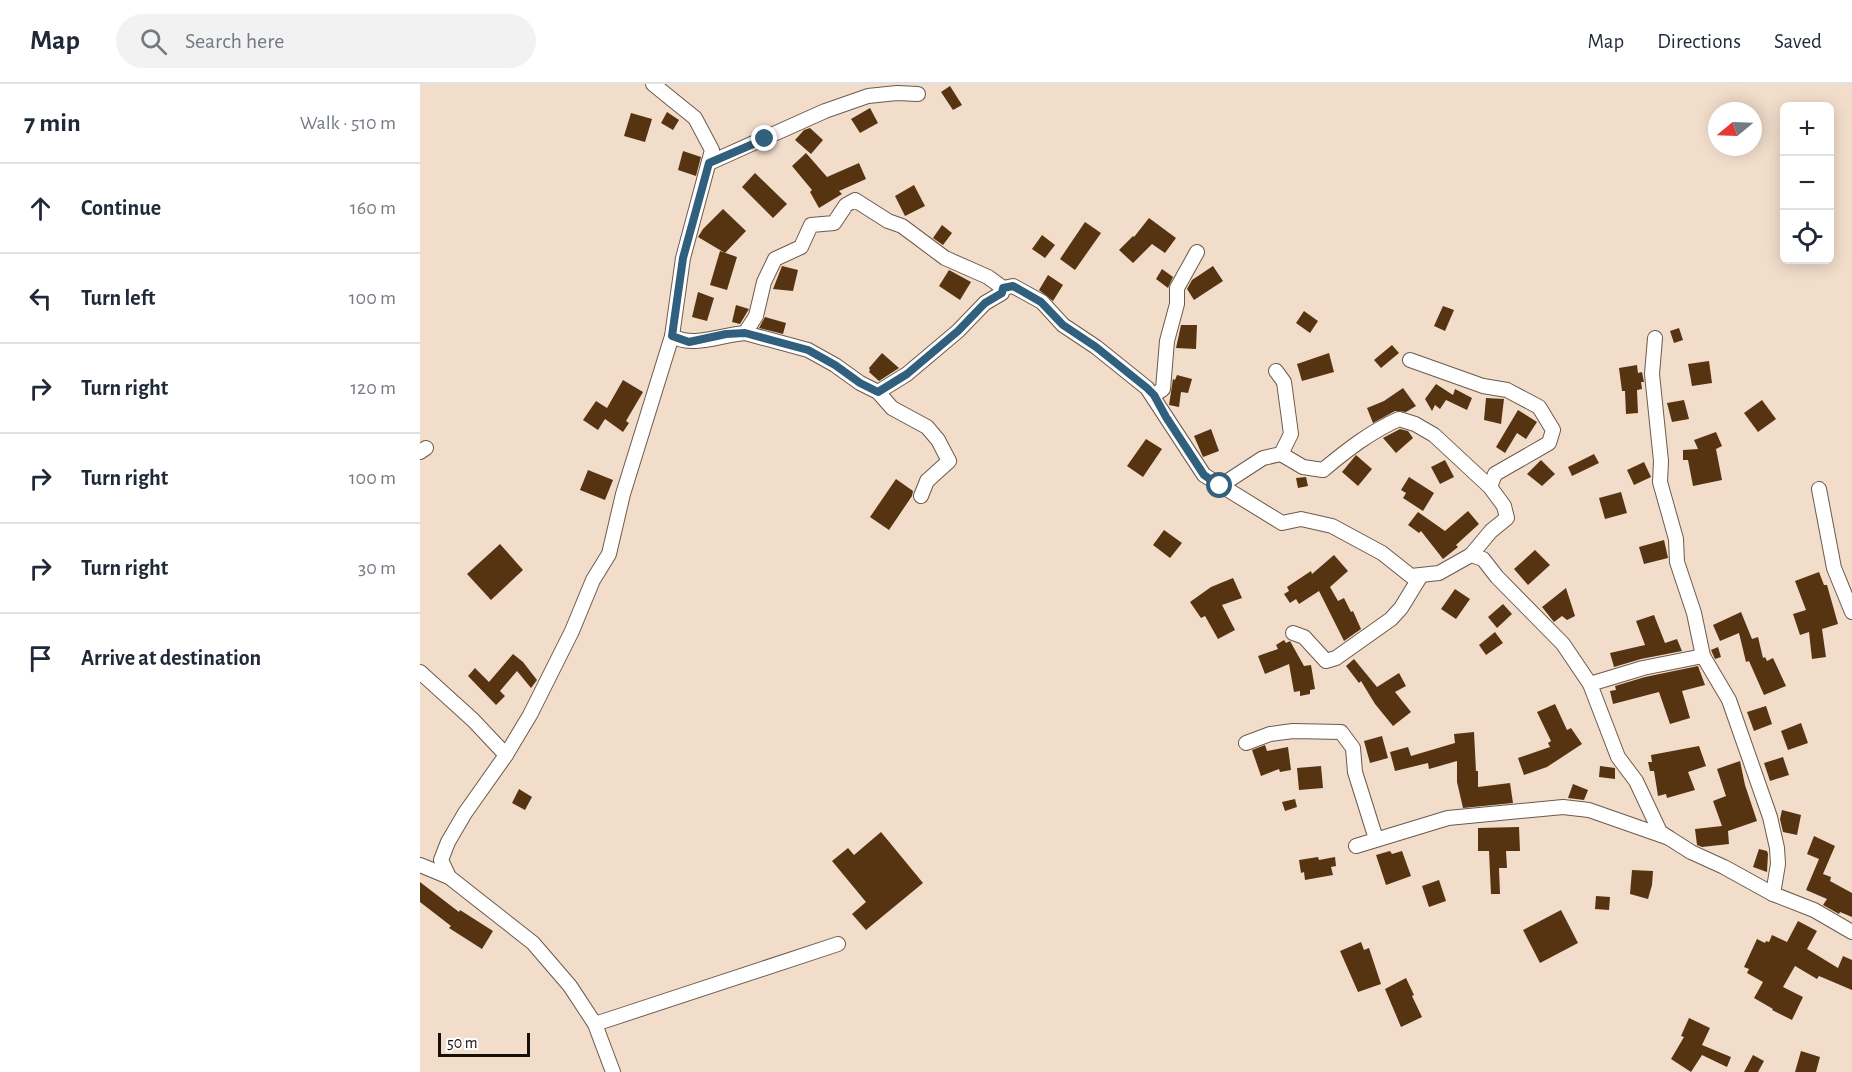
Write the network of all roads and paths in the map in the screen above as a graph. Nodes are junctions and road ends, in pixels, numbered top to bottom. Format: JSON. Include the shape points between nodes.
{"nodes":[{"id":1,"x":653,"y":84,"type":"edge"},
{"id":2,"x":918,"y":94,"type":"dead end"},
{"id":3,"x":709,"y":163,"type":"junction"},
{"id":4,"x":1197,"y":252,"type":"dead end"},
{"id":5,"x":1003,"y":288,"type":"junction"},
{"id":6,"x":745,"y":333,"type":"junction"},
{"id":7,"x":672,"y":336,"type":"junction"},
{"id":8,"x":1655,"y":338,"type":"dead end"},
{"id":9,"x":1410,"y":360,"type":"dead end"},
{"id":10,"x":1276,"y":371,"type":"dead end"},
{"id":11,"x":878,"y":392,"type":"junction"},
{"id":12,"x":1154,"y":395,"type":"junction"},
{"id":13,"x":1281,"y":454,"type":"junction"},
{"id":14,"x":1220,"y":486,"type":"junction"},
{"id":15,"x":1490,"y":487,"type":"junction"},
{"id":16,"x":1819,"y":489,"type":"dead end"},
{"id":17,"x":921,"y":496,"type":"dead end"},
{"id":18,"x":1471,"y":555,"type":"junction"},
{"id":19,"x":1420,"y":577,"type":"junction"},
{"id":20,"x":1852,"y":612,"type":"edge"},
{"id":21,"x":1293,"y":633,"type":"dead end"},
{"id":22,"x":1703,"y":656,"type":"junction"},
{"id":23,"x":420,"y":672,"type":"edge"},
{"id":24,"x":1590,"y":684,"type":"junction"},
{"id":25,"x":1246,"y":743,"type":"dead end"},
{"id":26,"x":506,"y":755,"type":"junction"},
{"id":27,"x":1670,"y":838,"type":"junction"},
{"id":28,"x":1376,"y":839,"type":"junction"},
{"id":29,"x":1356,"y":846,"type":"dead end"},
{"id":30,"x":420,"y":864,"type":"edge"},
{"id":31,"x":449,"y":876,"type":"junction"},
{"id":32,"x":1773,"y":894,"type":"junction"},
{"id":33,"x":1852,"y":932,"type":"edge"},
{"id":34,"x":838,"y":944,"type":"dead end"},
{"id":35,"x":595,"y":1024,"type":"junction"},
{"id":36,"x":613,"y":1072,"type":"edge"}],
"edges":[{"from":1,"to":3,"type":"street","via":[[695,118],[712,150]]},
{"from":2,"to":3,"type":"street","via":[[868,96]]},
{"from":3,"to":7,"type":"street","via":[[683,258]]},
{"from":4,"to":12,"type":"street","via":[[1177,288],[1163,389]]},
{"from":5,"to":6,"type":"street","via":[[945,258],[902,226],[855,200],[846,205],[834,223],[811,225],[801,247],[775,259],[764,282],[756,316]]},
{"from":5,"to":11,"type":"street","via":[[1002,293],[985,303],[907,374]]},
{"from":5,"to":12,"type":"street","via":[[1013,286],[1041,302],[1063,325]]},
{"from":6,"to":7,"type":"street","via":[[689,342]]},
{"from":6,"to":11,"type":"street","via":[[808,350]]},
{"from":7,"to":26,"type":"street","via":[[623,494],[609,554],[593,580],[548,681]]},
{"from":8,"to":22,"type":"street","via":[[1652,374],[1660,482]]},
{"from":9,"to":15,"type":"street","via":[[1483,386],[1507,390],[1539,408],[1553,430],[1549,443],[1495,474]]},
{"from":10,"to":13,"type":"street","via":[[1284,382],[1291,434]]},
{"from":11,"to":17,"type":"street","via":[[892,408],[927,428],[949,461],[927,481]]},
{"from":12,"to":14,"type":"street","via":[[1204,475]]},
{"from":13,"to":14,"type":"street","via":[[1263,458]]},
{"from":13,"to":15,"type":"street","via":[[1303,467],[1323,470],[1355,443],[1399,419],[1434,435]]},
{"from":14,"to":19,"type":"street","via":[[1282,523],[1301,519],[1332,526],[1382,553],[1411,576]]},
{"from":15,"to":18,"type":"street","via":[[1504,506],[1507,518]]},
{"from":16,"to":20,"type":"street","via":[[1834,568]]},
{"from":18,"to":19,"type":"street","via":[[1439,573]]},
{"from":18,"to":24,"type":"street","via":[[1483,559],[1563,644]]},
{"from":19,"to":21,"type":"street","via":[[1391,619],[1336,658],[1326,661],[1305,637]]},
{"from":22,"to":24,"type":"street"},
{"from":22,"to":32,"type":"street","via":[[1729,700],[1770,817],[1778,864]]},
{"from":23,"to":26,"type":"street"},
{"from":24,"to":27,"type":"street","via":[[1618,757],[1636,781],[1660,832]]},
{"from":25,"to":28,"type":"street","via":[[1293,731],[1341,732],[1353,748],[1355,772]]},
{"from":26,"to":31,"type":"street","via":[[448,842],[441,860]]},
{"from":27,"to":28,"type":"street","via":[[1589,810],[1563,807],[1448,818]]},
{"from":27,"to":32,"type":"street"},
{"from":28,"to":29,"type":"street"},
{"from":30,"to":31,"type":"street"},
{"from":31,"to":35,"type":"street","via":[[533,943],[570,986]]},
{"from":32,"to":33,"type":"street","via":[[1814,910]]},
{"from":34,"to":35,"type":"street"},
{"from":35,"to":36,"type":"street"}]}
